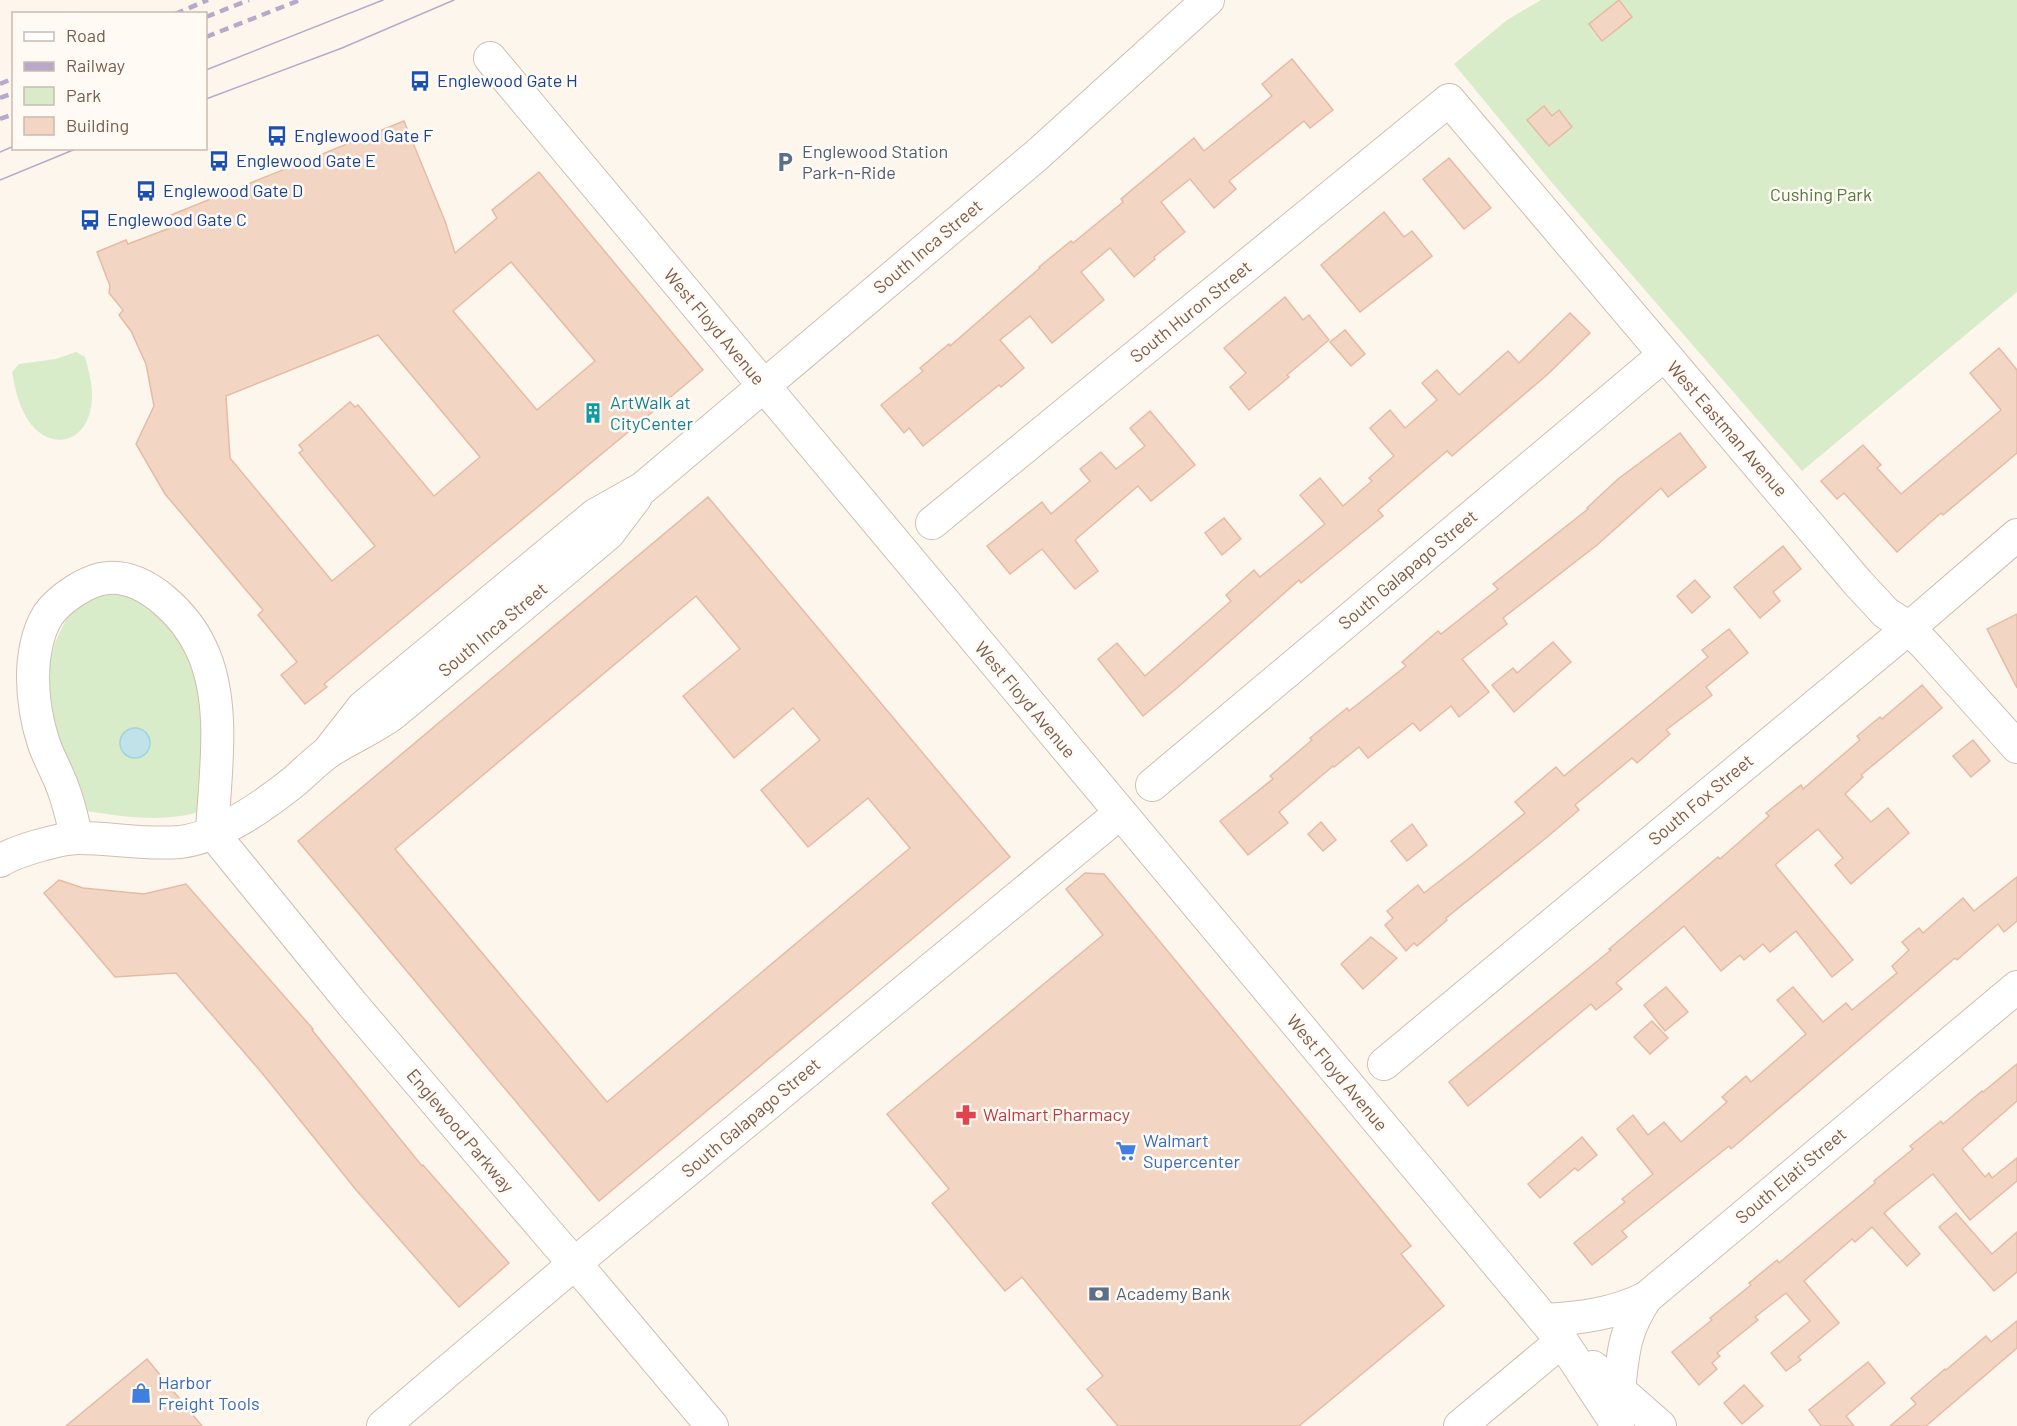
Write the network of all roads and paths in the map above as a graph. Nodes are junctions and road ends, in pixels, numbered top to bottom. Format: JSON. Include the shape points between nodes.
{"nodes":[{"id":1,"x":1208,"y":0,"type":"edge"},
{"id":2,"x":490,"y":58,"type":"dead end"},
{"id":3,"x":1449,"y":100,"type":"joint"},
{"id":4,"x":1664,"y":355,"type":"junction"},
{"id":5,"x":762,"y":385,"type":"junction"},
{"id":6,"x":932,"y":524,"type":"dead end"},
{"id":7,"x":2017,"y":535,"type":"edge"},
{"id":8,"x":1909,"y":628,"type":"junction"},
{"id":9,"x":2017,"y":747,"type":"edge"},
{"id":10,"x":1152,"y":785,"type":"dead end"},
{"id":11,"x":1120,"y":813,"type":"junction"},
{"id":12,"x":212,"y":832,"type":"junction"},
{"id":13,"x":76,"y":838,"type":"junction"},
{"id":14,"x":0,"y":861,"type":"edge"},
{"id":15,"x":2017,"y":987,"type":"edge"},
{"id":16,"x":1384,"y":1064,"type":"dead end"},
{"id":17,"x":574,"y":1264,"type":"junction"},
{"id":18,"x":1646,"y":1298,"type":"junction"},
{"id":19,"x":1553,"y":1331,"type":"junction"},
{"id":20,"x":1619,"y":1391,"type":"junction"},
{"id":21,"x":383,"y":1426,"type":"edge"},
{"id":22,"x":712,"y":1426,"type":"edge"},
{"id":23,"x":1460,"y":1426,"type":"edge"},
{"id":24,"x":1618,"y":1426,"type":"edge"},
{"id":25,"x":1660,"y":1426,"type":"edge"}],
"edges":[{"from":1,"to":5,"type":"street","name":"South Inca Street","via":[[1037,155]]},
{"from":2,"to":5,"type":"street","name":"West Floyd Avenue"},
{"from":3,"to":4,"type":"street","name":"West Eastman Avenue"},
{"from":3,"to":6,"type":"street","name":"South Huron Street"},
{"from":4,"to":8,"type":"street","name":"West Eastman Avenue","via":[[1858,583],[1886,613]]},
{"from":4,"to":10,"type":"street","name":"South Galapago Street"},
{"from":5,"to":11,"type":"street","name":"West Floyd Avenue"},
{"from":5,"to":12,"type":"street","name":"South Inca Street","via":[[643,488],[595,515],[363,707],[327,753],[270,800]]},
{"from":7,"to":8,"type":"street","name":"South Fox Street"},
{"from":8,"to":9,"type":"street","name":"West Eastman Avenue"},
{"from":8,"to":16,"type":"street","name":"South Fox Street"},
{"from":11,"to":17,"type":"street","name":"South Galapago Street"},
{"from":11,"to":19,"type":"street","name":"West Floyd Avenue"},
{"from":12,"to":13,"type":"street","name":"South Inca Street","via":[[181,842]]},
{"from":12,"to":13,"type":"street","via":[[216,719],[213,681],[201,647],[162,598],[135,582],[108,578],[86,584],[67,597],[48,615],[36,644],[36,712],[44,744],[65,793]]},
{"from":12,"to":17,"type":"street","name":"Englewood Parkway","via":[[353,1005]]},
{"from":13,"to":14,"type":"street","name":"South Inca Street","via":[[34,847]]},
{"from":15,"to":18,"type":"street","name":"South Elati Street"},
{"from":17,"to":21,"type":"street","name":"South Galapago Street"},
{"from":17,"to":22,"type":"street","name":"Englewood Parkway"},
{"from":18,"to":19,"type":"street","name":"South Elati Street","via":[[1612,1312],[1573,1318]]},
{"from":18,"to":20,"type":"street","via":[[1629,1329]]},
{"from":19,"to":20,"type":"street","name":"West Floyd Avenue"},
{"from":19,"to":23,"type":"street"},
{"from":19,"to":24,"type":"street","name":"West Floyd Avenue"},
{"from":20,"to":25,"type":"street","name":"West Floyd Avenue"}]}
